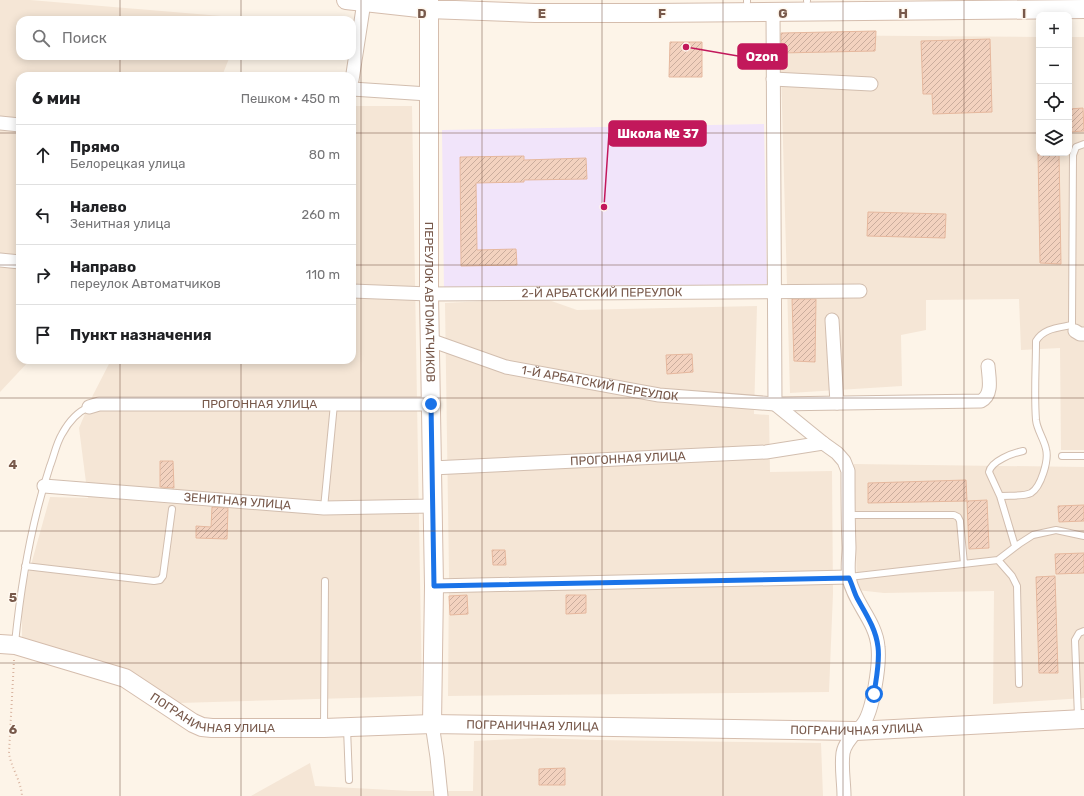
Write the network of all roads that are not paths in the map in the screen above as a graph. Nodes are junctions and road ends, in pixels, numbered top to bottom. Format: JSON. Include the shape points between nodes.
{"nodes":[{"id":1,"x":465,"y":0,"type":"edge"},
{"id":2,"x":807,"y":0,"type":"edge"},
{"id":3,"x":866,"y":0,"type":"edge"},
{"id":4,"x":355,"y":1,"type":"edge"},
{"id":5,"x":747,"y":1,"type":"edge"},
{"id":6,"x":429,"y":4,"type":"edge"},
{"id":7,"x":1084,"y":9,"type":"edge"},
{"id":8,"x":773,"y":12,"type":"junction"},
{"id":9,"x":354,"y":16,"type":"edge"},
{"id":10,"x":353,"y":60,"type":"edge"},
{"id":11,"x":352,"y":72,"type":"edge"},
{"id":12,"x":773,"y":79,"type":"junction"},
{"id":13,"x":871,"y":84,"type":"dead end"},
{"id":14,"x":356,"y":89,"type":"edge"},
{"id":15,"x":428,"y":94,"type":"junction"},
{"id":16,"x":0,"y":123,"type":"edge"},
{"id":17,"x":16,"y":125,"type":"edge"},
{"id":18,"x":1084,"y":144,"type":"edge"},
{"id":19,"x":0,"y":260,"type":"edge"},
{"id":20,"x":16,"y":262,"type":"edge"},
{"id":21,"x":356,"y":291,"type":"edge"},
{"id":22,"x":774,"y":291,"type":"junction"},
{"id":23,"x":860,"y":291,"type":"dead end"},
{"id":24,"x":429,"y":294,"type":"junction"},
{"id":25,"x":832,"y":320,"type":"dead end"},
{"id":26,"x":1077,"y":330,"type":"edge"},
{"id":27,"x":430,"y":340,"type":"junction"},
{"id":28,"x":988,"y":366,"type":"dead end"},
{"id":29,"x":837,"y":403,"type":"junction"},
{"id":30,"x":334,"y":404,"type":"junction"},
{"id":31,"x":431,"y":404,"type":"junction"},
{"id":32,"x":774,"y":404,"type":"junction"},
{"id":33,"x":89,"y":407,"type":"joint"},
{"id":34,"x":823,"y":443,"type":"junction"},
{"id":35,"x":1023,"y":451,"type":"dead end"},
{"id":36,"x":1062,"y":456,"type":"dead end"},
{"id":37,"x":1084,"y":456,"type":"edge"},
{"id":38,"x":432,"y":468,"type":"junction"},
{"id":39,"x":44,"y":486,"type":"junction"},
{"id":40,"x":1000,"y":496,"type":"junction"},
{"id":41,"x":432,"y":506,"type":"junction"},
{"id":42,"x":324,"y":508,"type":"junction"},
{"id":43,"x":172,"y":509,"type":"dead end"},
{"id":44,"x":848,"y":515,"type":"junction"},
{"id":45,"x":1084,"y":536,"type":"edge"},
{"id":46,"x":1015,"y":546,"type":"junction"},
{"id":47,"x":998,"y":560,"type":"junction"},
{"id":48,"x":964,"y":564,"type":"junction"},
{"id":49,"x":25,"y":566,"type":"junction"},
{"id":50,"x":849,"y":578,"type":"junction"},
{"id":51,"x":325,"y":582,"type":"dead end"},
{"id":52,"x":434,"y":586,"type":"junction"},
{"id":53,"x":1084,"y":631,"type":"edge"},
{"id":54,"x":7,"y":644,"type":"edge"},
{"id":55,"x":1019,"y":684,"type":"dead end"},
{"id":56,"x":1081,"y":719,"type":"edge"},
{"id":57,"x":432,"y":724,"type":"junction"},
{"id":58,"x":347,"y":727,"type":"junction"},
{"id":59,"x":324,"y":728,"type":"junction"},
{"id":60,"x":856,"y":731,"type":"junction"},
{"id":61,"x":349,"y":780,"type":"dead end"},
{"id":62,"x":440,"y":796,"type":"edge"},
{"id":63,"x":844,"y":796,"type":"edge"}],
"edges":[{"from":1,"to":5,"type":"street","via":[[580,4]]},
{"from":2,"to":3,"type":"street"},
{"from":2,"to":5,"type":"street"},
{"from":4,"to":6,"type":"street"},
{"from":4,"to":9,"type":"street"},
{"from":6,"to":8,"type":"street","via":[[535,13]]},
{"from":6,"to":15,"type":"street","name":"ПЕРЕУЛОК АВТОМАТЧИКОВ"},
{"from":7,"to":8,"type":"street"},
{"from":8,"to":12,"type":"street"},
{"from":10,"to":11,"type":"street"},
{"from":12,"to":13,"type":"street"},
{"from":12,"to":22,"type":"street"},
{"from":14,"to":15,"type":"street"},
{"from":15,"to":24,"type":"street","name":"ПЕРЕУЛОК АВТОМАТЧИКОВ"},
{"from":16,"to":17,"type":"street"},
{"from":18,"to":26,"type":"lane","via":[[1076,148],[1073,155]]},
{"from":19,"to":20,"type":"street"},
{"from":21,"to":24,"type":"street","name":"2-Й АРБАТСКИЙ ПЕРЕУЛОК"},
{"from":22,"to":23,"type":"street","name":"2-Й АРБАТСКИЙ ПЕРЕУЛОК"},
{"from":22,"to":24,"type":"street","name":"2-Й АРБАТСКИЙ ПЕРЕУЛОК"},
{"from":22,"to":32,"type":"street"},
{"from":24,"to":27,"type":"street","name":"ПЕРЕУЛОК АВТОМАТЧИКОВ"},
{"from":25,"to":29,"type":"street"},
{"from":26,"to":40,"type":"lane","via":[[1046,330],[1036,341],[1036,422],[1048,459],[1035,489],[1030,493]]},
{"from":27,"to":31,"type":"street","name":"ПЕРЕУЛОК АВТОМАТЧИКОВ"},
{"from":27,"to":32,"type":"street","name":"1-Й АРБАТСКИЙ ПЕРЕУЛОК","via":[[506,367],[659,395]]},
{"from":28,"to":29,"type":"street","name":"1-Й АРБАТСКИЙ ПЕРЕУЛОК","via":[[989,394],[981,401]]},
{"from":29,"to":32,"type":"street","name":"1-Й АРБАТСКИЙ ПЕРЕУЛОК"},
{"from":30,"to":31,"type":"street","name":"ПРОГОННАЯ УЛИЦА"},
{"from":30,"to":33,"type":"street","name":"ПРОГОННАЯ УЛИЦА","via":[[99,404]]},
{"from":30,"to":42,"type":"lane"},
{"from":31,"to":38,"type":"street","name":"ПЕРЕУЛОК АВТОМАТЧИКОВ"},
{"from":32,"to":34,"type":"street"},
{"from":33,"to":39,"type":"lane","via":[[81,410],[61,436]]},
{"from":34,"to":38,"type":"street","name":"ПРОГОННАЯ УЛИЦА","via":[[766,452]]},
{"from":34,"to":44,"type":"street","via":[[837,453],[848,471]]},
{"from":35,"to":40,"type":"lane","via":[[1013,453],[990,468],[989,472]]},
{"from":36,"to":37,"type":"lane"},
{"from":38,"to":41,"type":"street","name":"ПЕРЕУЛОК АВТОМАТЧИКОВ"},
{"from":39,"to":42,"type":"street","name":"ЗЕНИТНАЯ УЛИЦА"},
{"from":39,"to":49,"type":"lane"},
{"from":40,"to":46,"type":"lane"},
{"from":41,"to":42,"type":"street","name":"ЗЕНИТНАЯ УЛИЦА"},
{"from":41,"to":52,"type":"street","name":"ПЕРЕУЛОК АВТОМАТЧИКОВ"},
{"from":43,"to":49,"type":"lane","via":[[163,576],[160,580]]},
{"from":44,"to":48,"type":"lane","via":[[954,515],[960,521]]},
{"from":44,"to":50,"type":"street"},
{"from":45,"to":46,"type":"lane","via":[[1056,530],[1033,535]]},
{"from":46,"to":47,"type":"lane"},
{"from":47,"to":48,"type":"lane"},
{"from":47,"to":55,"type":"lane","via":[[1017,586]]},
{"from":48,"to":50,"type":"lane"},
{"from":49,"to":54,"type":"lane"},
{"from":50,"to":52,"type":"street"},
{"from":50,"to":60,"type":"street","via":[[875,632],[878,647],[874,694],[869,713]]},
{"from":51,"to":59,"type":"lane"},
{"from":52,"to":57,"type":"street","name":"ПЕРЕУЛОК АВТОМАТЧИКОВ"},
{"from":53,"to":56,"type":"lane","via":[[1079,633],[1075,640]]},
{"from":54,"to":59,"type":"street","name":"ПОГРАНИЧНАЯ УЛИЦА","via":[[125,678],[202,727]]},
{"from":56,"to":60,"type":"street","name":"ПОГРАНИЧНАЯ УЛИЦА"},
{"from":57,"to":58,"type":"street","name":"ПОГРАНИЧНАЯ УЛИЦА"},
{"from":57,"to":60,"type":"street","name":"ПОГРАНИЧНАЯ УЛИЦА"},
{"from":57,"to":62,"type":"street"},
{"from":58,"to":59,"type":"street","name":"ПОГРАНИЧНАЯ УЛИЦА"},
{"from":58,"to":61,"type":"lane"},
{"from":60,"to":63,"type":"street","via":[[843,753]]}]}
